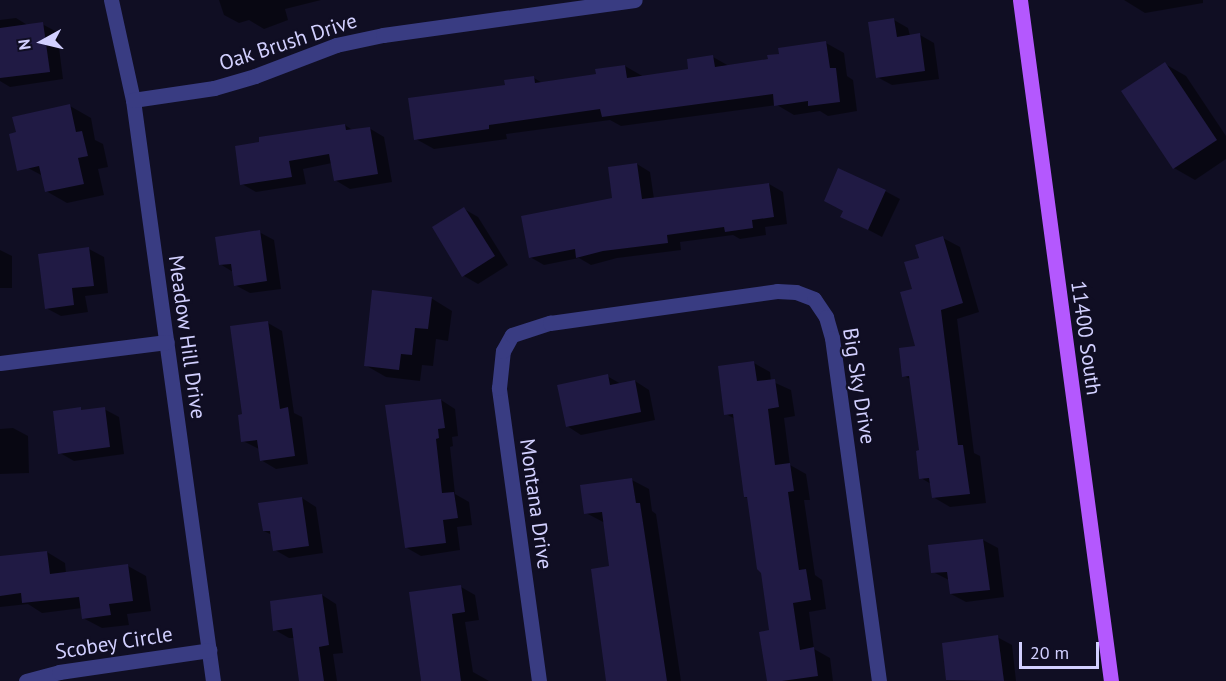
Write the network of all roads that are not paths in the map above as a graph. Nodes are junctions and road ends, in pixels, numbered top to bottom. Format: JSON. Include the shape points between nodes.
{"nodes":[{"id":1,"x":111,"y":0,"type":"edge"},
{"id":2,"x":635,"y":0,"type":"edge"},
{"id":3,"x":1020,"y":0,"type":"edge"},
{"id":4,"x":133,"y":100,"type":"junction"},
{"id":5,"x":512,"y":334,"type":"joint"},
{"id":6,"x":167,"y":342,"type":"junction"},
{"id":7,"x":0,"y":363,"type":"edge"},
{"id":8,"x":209,"y":650,"type":"junction"},
{"id":9,"x":26,"y":681,"type":"edge"},
{"id":10,"x":213,"y":681,"type":"edge"},
{"id":11,"x":539,"y":681,"type":"edge"},
{"id":12,"x":879,"y":681,"type":"edge"},
{"id":13,"x":1111,"y":681,"type":"edge"}],
"edges":[{"from":1,"to":4,"type":"street","name":"Meadow Hill Drive"},
{"from":2,"to":4,"type":"street","name":"Oak Brush Drive","via":[[383,35],[336,45],[214,88]]},
{"from":3,"to":13,"type":"main road","name":"11400 South"},
{"from":4,"to":6,"type":"street","name":"Meadow Hill Drive"},
{"from":5,"to":11,"type":"street","name":"Montana Drive","via":[[503,351],[499,388]]},
{"from":5,"to":12,"type":"street","name":"Big Sky Drive","via":[[550,324],[777,291],[796,292],[814,299],[826,317],[832,338]]},
{"from":6,"to":7,"type":"street"},
{"from":6,"to":8,"type":"street","name":"Meadow Hill Drive"},
{"from":8,"to":9,"type":"street","name":"Scobey Circle","via":[[59,672]]},
{"from":8,"to":10,"type":"street","name":"Meadow Hill Drive"}]}
